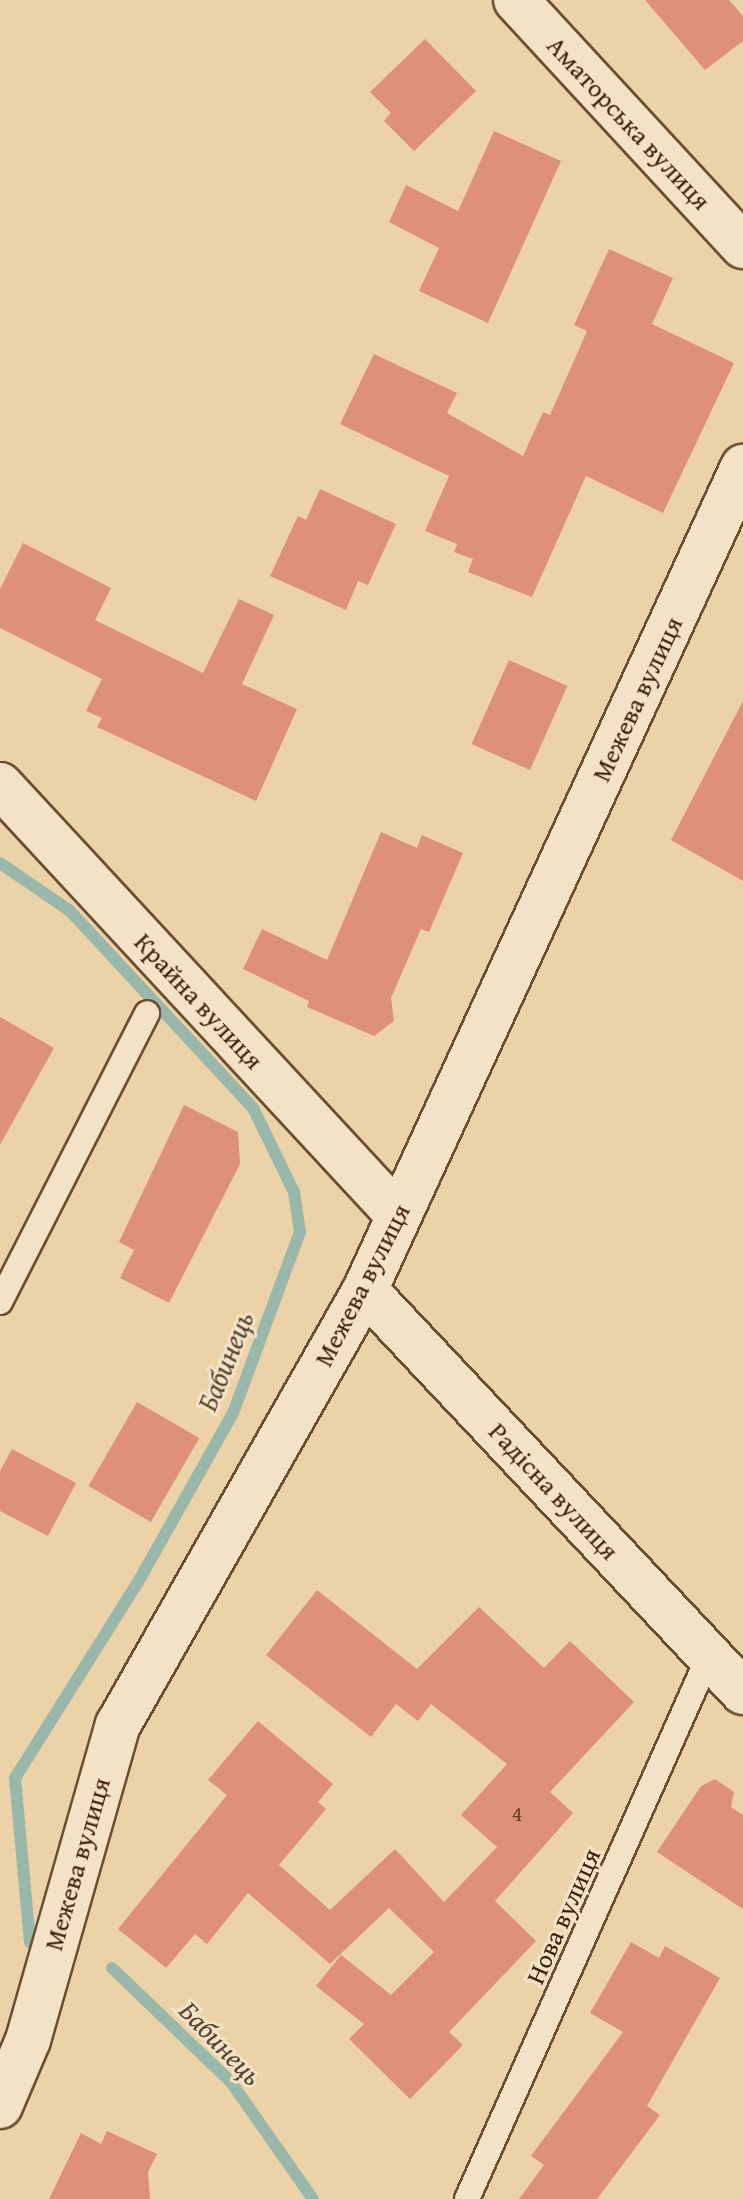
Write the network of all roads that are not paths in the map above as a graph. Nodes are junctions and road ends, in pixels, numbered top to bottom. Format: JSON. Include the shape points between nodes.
{"nodes":[{"id":1,"x":516,"y":0,"type":"edge"},
{"id":2,"x":743,"y":246,"type":"edge"},
{"id":3,"x":743,"y":467,"type":"edge"},
{"id":4,"x":0,"y":785,"type":"edge"},
{"id":5,"x":147,"y":1013,"type":"dead end"},
{"id":6,"x":399,"y":1216,"type":"junction"},
{"id":7,"x":365,"y":1290,"type":"junction"},
{"id":8,"x":0,"y":1302,"type":"edge"},
{"id":9,"x":709,"y":1656,"type":"junction"},
{"id":10,"x":743,"y":1692,"type":"edge"},
{"id":11,"x":0,"y":2106,"type":"edge"},
{"id":12,"x":467,"y":2199,"type":"edge"}],
"edges":[{"from":1,"to":2,"type":"street","name":"Аматорська вулиця"},
{"from":3,"to":6,"type":"street","name":"Межева вулиця"},
{"from":4,"to":6,"type":"street","name":"Крайна вулиця"},
{"from":5,"to":8,"type":"lane"},
{"from":6,"to":7,"type":"street","name":"Межева вулиця"},
{"from":7,"to":9,"type":"street","name":"Радісна вулиця"},
{"from":7,"to":11,"type":"street","name":"Межева вулиця","via":[[118,1725],[28,2040]]},
{"from":9,"to":10,"type":"street","name":"Радісна вулиця"},
{"from":9,"to":12,"type":"lane","name":"Нова вулиця"}]}
